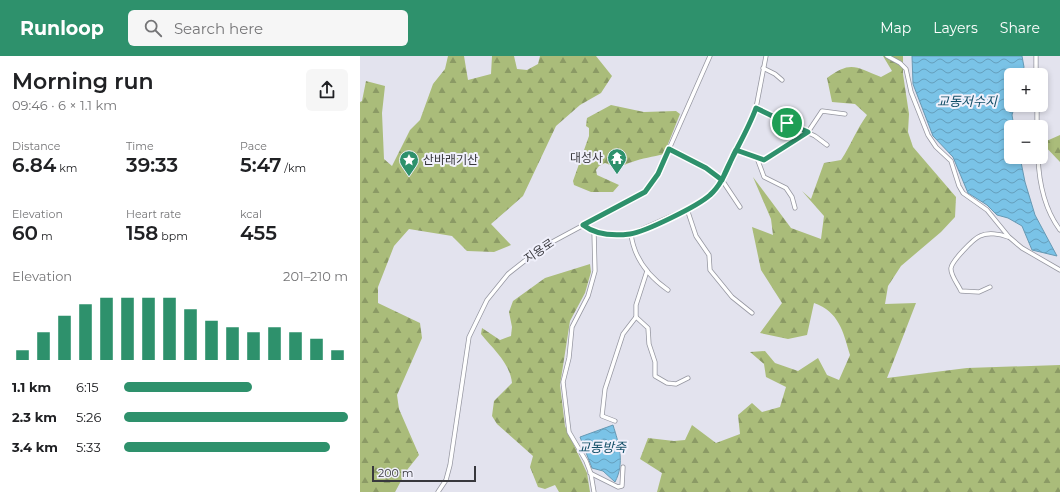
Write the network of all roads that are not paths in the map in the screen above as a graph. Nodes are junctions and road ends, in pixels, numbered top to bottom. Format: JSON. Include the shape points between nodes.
{"nodes":[{"id":1,"x":710,"y":56,"type":"edge"},
{"id":2,"x":766,"y":56,"type":"edge"},
{"id":3,"x":887,"y":56,"type":"edge"},
{"id":4,"x":1036,"y":56,"type":"edge"},
{"id":5,"x":763,"y":68,"type":"junction"},
{"id":6,"x":1036,"y":68,"type":"edge"},
{"id":7,"x":782,"y":80,"type":"dead end"},
{"id":8,"x":756,"y":108,"type":"junction"},
{"id":9,"x":845,"y":114,"type":"dead end"},
{"id":10,"x":808,"y":132,"type":"junction"},
{"id":11,"x":827,"y":145,"type":"dead end"},
{"id":12,"x":669,"y":149,"type":"junction"},
{"id":13,"x":736,"y":150,"type":"junction"},
{"id":14,"x":757,"y":158,"type":"junction"},
{"id":15,"x":1039,"y":164,"type":"edge"},
{"id":16,"x":722,"y":180,"type":"junction"},
{"id":17,"x":740,"y":207,"type":"dead end"},
{"id":18,"x":795,"y":208,"type":"dead end"},
{"id":19,"x":687,"y":209,"type":"junction"},
{"id":20,"x":583,"y":225,"type":"junction"},
{"id":21,"x":1060,"y":230,"type":"edge"},
{"id":22,"x":594,"y":232,"type":"junction"},
{"id":23,"x":631,"y":234,"type":"junction"},
{"id":24,"x":1009,"y":237,"type":"junction"},
{"id":25,"x":1060,"y":270,"type":"edge"},
{"id":26,"x":647,"y":271,"type":"junction"},
{"id":27,"x":990,"y":287,"type":"dead end"},
{"id":28,"x":668,"y":290,"type":"dead end"},
{"id":29,"x":752,"y":313,"type":"dead end"},
{"id":30,"x":636,"y":317,"type":"junction"},
{"id":31,"x":688,"y":378,"type":"dead end"},
{"id":32,"x":615,"y":421,"type":"dead end"},
{"id":33,"x":623,"y":467,"type":"dead end"},
{"id":34,"x":590,"y":472,"type":"junction"},
{"id":35,"x":438,"y":492,"type":"edge"},
{"id":36,"x":594,"y":492,"type":"edge"}],
"edges":[{"from":1,"to":12,"type":"street","name":"지용로"},
{"from":2,"to":5,"type":"street"},
{"from":3,"to":24,"type":"street","via":[[906,69],[911,92],[928,135],[951,161],[961,190],[992,215]]},
{"from":4,"to":6,"type":"street"},
{"from":5,"to":7,"type":"street"},
{"from":5,"to":8,"type":"street"},
{"from":8,"to":10,"type":"street"},
{"from":8,"to":13,"type":"street"},
{"from":9,"to":10,"type":"street","via":[[822,111]]},
{"from":10,"to":11,"type":"street"},
{"from":10,"to":14,"type":"street","via":[[764,160]]},
{"from":12,"to":16,"type":"street","via":[[706,168]]},
{"from":12,"to":20,"type":"street","name":"지용로","via":[[658,174],[645,192]]},
{"from":13,"to":14,"type":"street"},
{"from":13,"to":16,"type":"street"},
{"from":14,"to":18,"type":"street","via":[[764,177],[786,188]]},
{"from":15,"to":21,"type":"street","via":[[1044,196]]},
{"from":16,"to":17,"type":"street"},
{"from":16,"to":19,"type":"street","via":[[709,196]]},
{"from":19,"to":23,"type":"street"},
{"from":19,"to":29,"type":"street","via":[[696,236],[709,256],[710,270],[732,297]]},
{"from":20,"to":22,"type":"street"},
{"from":20,"to":35,"type":"street","name":"지용로","via":[[541,248],[508,274],[477,317],[469,337],[464,361],[450,465],[446,480]]},
{"from":22,"to":23,"type":"street"},
{"from":22,"to":34,"type":"street","via":[[595,271],[588,296],[572,327],[569,358],[563,382],[570,432]]},
{"from":23,"to":26,"type":"street","via":[[636,255]]},
{"from":24,"to":25,"type":"street","via":[[1030,254]]},
{"from":24,"to":27,"type":"street","via":[[995,234],[980,236],[958,254],[952,265],[952,273],[961,291],[979,292]]},
{"from":26,"to":28,"type":"street"},
{"from":26,"to":30,"type":"street","via":[[636,305]]},
{"from":30,"to":31,"type":"street","via":[[648,328],[649,344],[655,362],[655,376],[667,383],[676,384]]},
{"from":30,"to":32,"type":"street","via":[[623,334],[605,389],[602,416]]},
{"from":33,"to":34,"type":"street","via":[[622,486],[618,487]]},
{"from":34,"to":36,"type":"street"}]}
